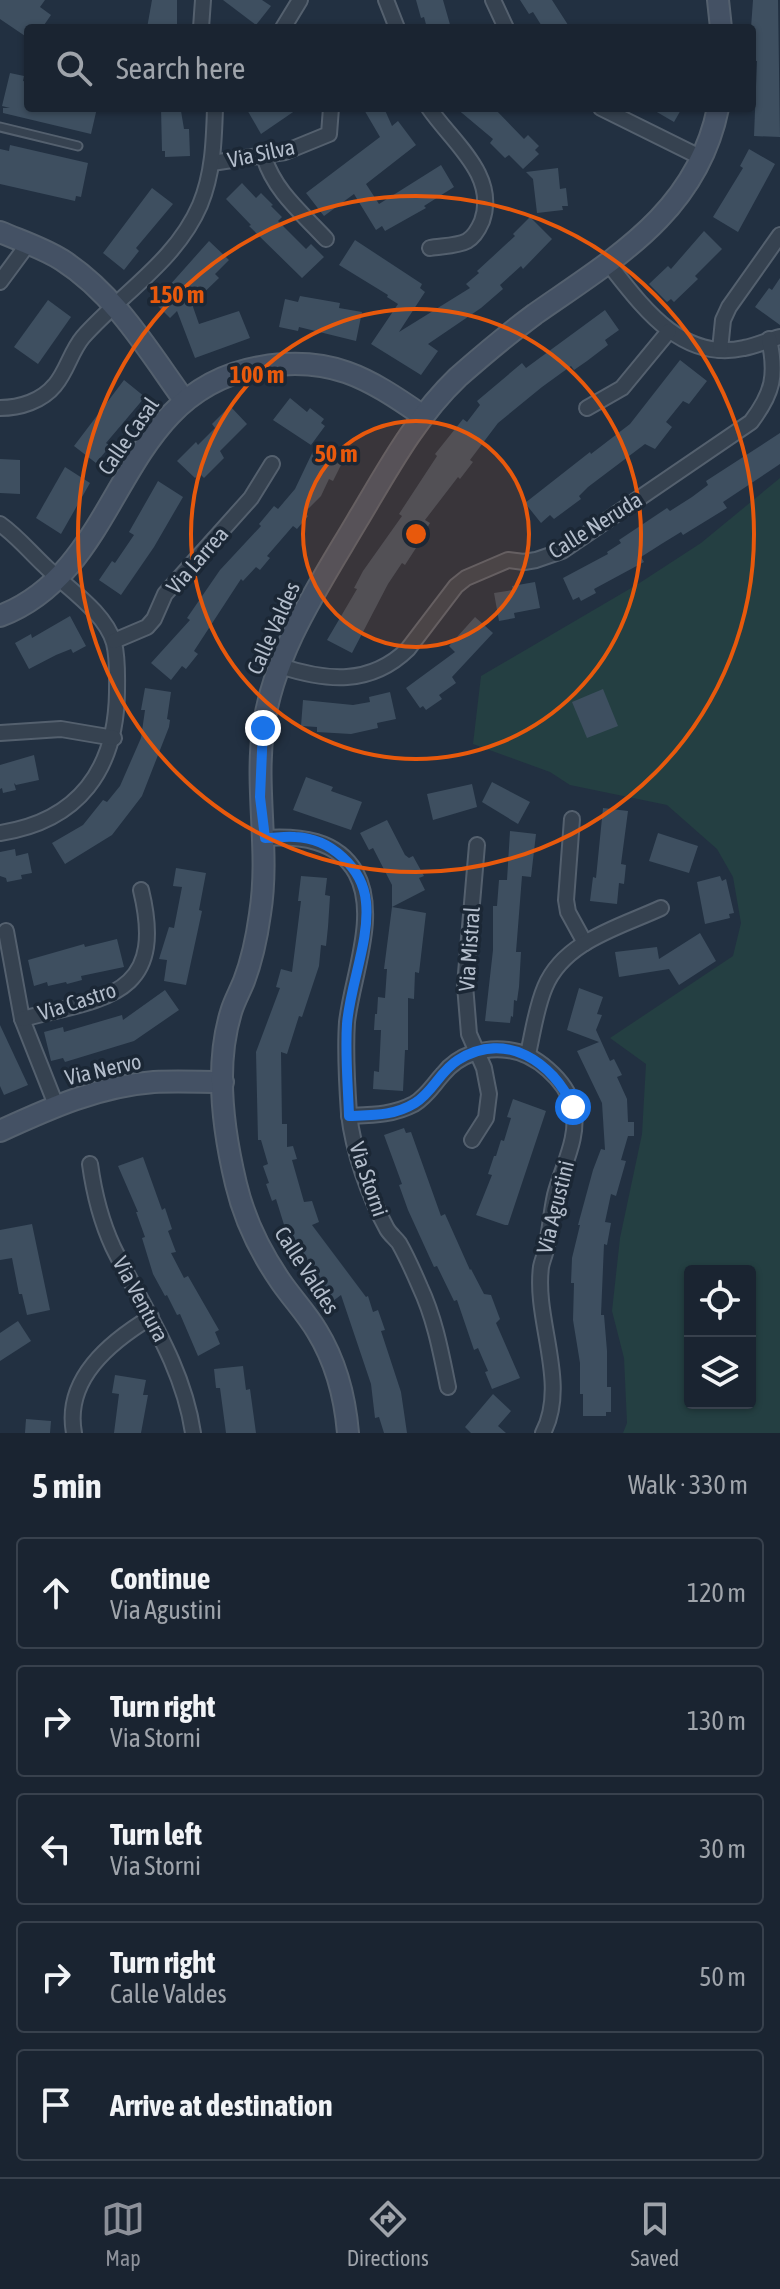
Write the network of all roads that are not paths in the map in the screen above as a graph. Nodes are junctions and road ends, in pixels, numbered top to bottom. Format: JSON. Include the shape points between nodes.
{"nodes":[{"id":1,"x":203,"y":0,"type":"edge"},
{"id":2,"x":300,"y":0,"type":"edge"},
{"id":3,"x":386,"y":0,"type":"edge"},
{"id":4,"x":493,"y":0,"type":"edge"},
{"id":5,"x":718,"y":0,"type":"edge"},
{"id":6,"x":201,"y":24,"type":"edge"},
{"id":7,"x":285,"y":24,"type":"edge"},
{"id":8,"x":395,"y":24,"type":"edge"},
{"id":9,"x":504,"y":24,"type":"edge"},
{"id":10,"x":721,"y":24,"type":"edge"},
{"id":11,"x":215,"y":112,"type":"edge"},
{"id":12,"x":331,"y":112,"type":"edge"},
{"id":13,"x":432,"y":112,"type":"edge"},
{"id":14,"x":609,"y":112,"type":"edge"},
{"id":15,"x":717,"y":112,"type":"edge"},
{"id":16,"x":0,"y":127,"type":"edge"},
{"id":17,"x":78,"y":146,"type":"dead end"},
{"id":18,"x":264,"y":157,"type":"junction"},
{"id":19,"x":702,"y":158,"type":"junction"},
{"id":20,"x":212,"y":163,"type":"junction"},
{"id":21,"x":0,"y":232,"type":"edge"},
{"id":22,"x":780,"y":235,"type":"edge"},
{"id":23,"x":326,"y":239,"type":"dead end"},
{"id":24,"x":28,"y":244,"type":"junction"},
{"id":25,"x":430,"y":248,"type":"dead end"},
{"id":26,"x":608,"y":263,"type":"junction"},
{"id":27,"x":0,"y":282,"type":"edge"},
{"id":28,"x":115,"y":305,"type":"junction"},
{"id":29,"x":669,"y":331,"type":"junction"},
{"id":30,"x":775,"y":338,"type":"edge"},
{"id":31,"x":720,"y":350,"type":"junction"},
{"id":32,"x":184,"y":400,"type":"junction"},
{"id":33,"x":0,"y":408,"type":"edge"},
{"id":34,"x":587,"y":408,"type":"dead end"},
{"id":35,"x":423,"y":416,"type":"junction"},
{"id":36,"x":272,"y":464,"type":"dead end"},
{"id":37,"x":0,"y":524,"type":"edge"},
{"id":38,"x":59,"y":579,"type":"junction"},
{"id":39,"x":0,"y":616,"type":"edge"},
{"id":40,"x":114,"y":641,"type":"junction"},
{"id":41,"x":280,"y":666,"type":"junction"},
{"id":42,"x":0,"y":733,"type":"edge"},
{"id":43,"x":114,"y":738,"type":"junction"},
{"id":44,"x":572,"y":819,"type":"dead end"},
{"id":45,"x":0,"y":833,"type":"edge"},
{"id":46,"x":265,"y":838,"type":"junction"},
{"id":47,"x":477,"y":845,"type":"dead end"},
{"id":48,"x":141,"y":890,"type":"dead end"},
{"id":49,"x":661,"y":908,"type":"dead end"},
{"id":50,"x":6,"y":931,"type":"dead end"},
{"id":51,"x":585,"y":943,"type":"junction"},
{"id":52,"x":22,"y":1019,"type":"junction"},
{"id":53,"x":475,"y":1052,"type":"junction"},
{"id":54,"x":528,"y":1054,"type":"junction"},
{"id":55,"x":223,"y":1082,"type":"junction"},
{"id":56,"x":56,"y":1105,"type":"junction"},
{"id":57,"x":349,"y":1116,"type":"junction"},
{"id":58,"x":0,"y":1131,"type":"edge"},
{"id":59,"x":472,"y":1140,"type":"dead end"},
{"id":60,"x":90,"y":1164,"type":"dead end"},
{"id":61,"x":151,"y":1317,"type":"junction"},
{"id":62,"x":448,"y":1387,"type":"dead end"},
{"id":63,"x":74,"y":1433,"type":"edge"},
{"id":64,"x":193,"y":1433,"type":"edge"},
{"id":65,"x":348,"y":1433,"type":"edge"},
{"id":66,"x":543,"y":1433,"type":"edge"}],
"edges":[{"from":1,"to":6,"type":"street"},
{"from":2,"to":7,"type":"street"},
{"from":3,"to":8,"type":"street"},
{"from":4,"to":9,"type":"street"},
{"from":5,"to":10,"type":"street"},
{"from":11,"to":20,"type":"street"},
{"from":12,"to":18,"type":"street","name":"Via Silva","via":[[329,134]]},
{"from":13,"to":25,"type":"street","via":[[479,173],[485,212],[467,242]]},
{"from":14,"to":19,"type":"street"},
{"from":15,"to":19,"type":"street","name":"Calle Valdes"},
{"from":16,"to":17,"type":"lane"},
{"from":18,"to":20,"type":"street","name":"Via Silva"},
{"from":18,"to":23,"type":"street","via":[[278,188]]},
{"from":19,"to":26,"type":"street","name":"Calle Valdes","via":[[669,211]]},
{"from":20,"to":28,"type":"street","via":[[199,207],[168,256]]},
{"from":21,"to":24,"type":"street"},
{"from":22,"to":31,"type":"street","via":[[729,307]]},
{"from":24,"to":27,"type":"street"},
{"from":24,"to":28,"type":"street","via":[[62,260]]},
{"from":26,"to":29,"type":"street"},
{"from":26,"to":35,"type":"street","name":"Calle Valdes","via":[[488,349]]},
{"from":28,"to":32,"type":"street"},
{"from":28,"to":33,"type":"street","via":[[82,339],[55,385],[34,401]]},
{"from":29,"to":31,"type":"street","via":[[687,343]]},
{"from":29,"to":34,"type":"street","via":[[622,388]]},
{"from":30,"to":31,"type":"street"},
{"from":30,"to":41,"type":"street","name":"Calle Neruda","via":[[772,383],[751,422],[589,533],[549,556],[508,560],[466,578],[399,658],[370,673],[315,677]]},
{"from":32,"to":35,"type":"street","name":"Calle Casal","via":[[244,370],[289,362],[334,367],[379,385]]},
{"from":32,"to":38,"type":"street","name":"Calle Casal","via":[[141,451],[84,548]]},
{"from":35,"to":41,"type":"street","name":"Calle Valdes","via":[[312,595]]},
{"from":36,"to":40,"type":"street","name":"Via Larrea","via":[[251,498],[165,594],[147,627]]},
{"from":37,"to":38,"type":"street"},
{"from":38,"to":39,"type":"street","name":"Calle Casal"},
{"from":38,"to":40,"type":"street","via":[[92,609]]},
{"from":40,"to":43,"type":"street"},
{"from":41,"to":46,"type":"street","name":"Calle Valdes","via":[[263,728],[260,797]]},
{"from":42,"to":43,"type":"street","via":[[61,729]]},
{"from":43,"to":45,"type":"street","via":[[98,773],[71,803],[32,825]]},
{"from":44,"to":51,"type":"street","via":[[566,900]]},
{"from":46,"to":55,"type":"street","name":"Calle Valdes","via":[[260,914],[245,978],[231,1010]]},
{"from":46,"to":57,"type":"street","name":"Via Storni","via":[[297,837],[326,846],[355,871],[362,887],[364,930],[347,1024]]},
{"from":47,"to":53,"type":"street","name":"Via Mistral","via":[[465,985]]},
{"from":48,"to":52,"type":"street","name":"Via Castro","via":[[148,919],[146,951],[129,983],[96,1000]]},
{"from":49,"to":51,"type":"street"},
{"from":50,"to":52,"type":"street"},
{"from":51,"to":54,"type":"street","via":[[552,974]]},
{"from":52,"to":56,"type":"street"},
{"from":53,"to":54,"type":"street"},
{"from":53,"to":57,"type":"street","via":[[457,1060],[416,1102],[385,1115]]},
{"from":53,"to":59,"type":"street","name":"Via Mistral","via":[[489,1094],[486,1118]]},
{"from":54,"to":66,"type":"street","name":"Via Agustini","via":[[566,1091],[574,1123],[541,1266],[541,1319],[553,1381],[553,1403]]},
{"from":55,"to":56,"type":"street","name":"Via Nervo","via":[[153,1082]]},
{"from":55,"to":65,"type":"street","name":"Calle Valdes","via":[[230,1157],[248,1219],[278,1278],[332,1360]]},
{"from":56,"to":58,"type":"street","name":"Via Nervo"},
{"from":57,"to":62,"type":"street","name":"Via Storni","via":[[369,1188],[433,1318]]},
{"from":60,"to":61,"type":"street","name":"Via Ventura","via":[[112,1246]]},
{"from":61,"to":63,"type":"street","via":[[123,1334],[87,1370],[74,1405]]},
{"from":61,"to":64,"type":"street","name":"Via Ventura","via":[[180,1378]]}]}
